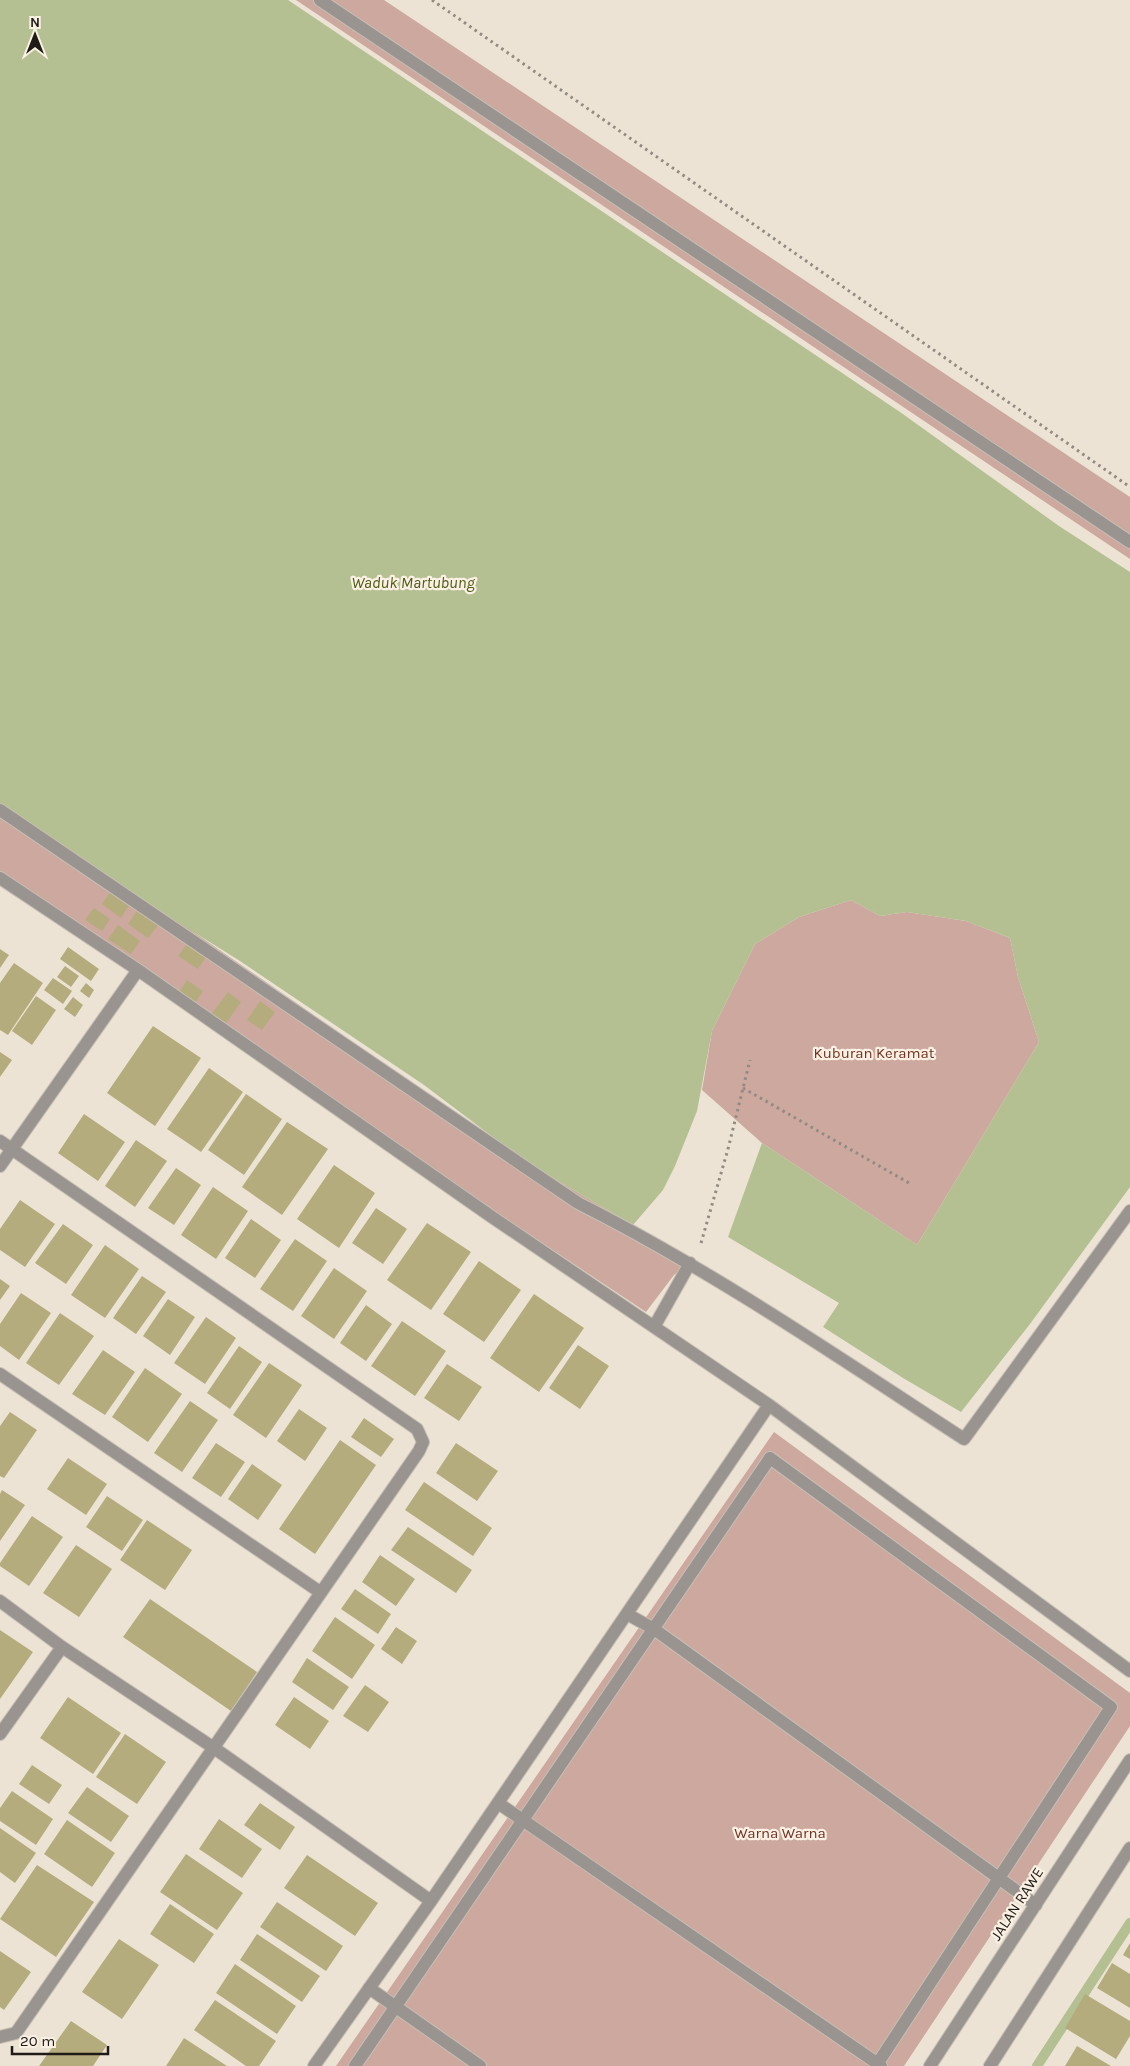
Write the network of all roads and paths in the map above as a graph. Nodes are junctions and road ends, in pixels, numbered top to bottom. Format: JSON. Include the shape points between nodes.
{"nodes":[{"id":1,"x":320,"y":0,"type":"edge"},
{"id":2,"x":432,"y":0,"type":"edge"},
{"id":3,"x":1130,"y":488,"type":"edge"},
{"id":4,"x":1130,"y":542,"type":"edge"},
{"id":5,"x":0,"y":810,"type":"edge"},
{"id":6,"x":0,"y":878,"type":"edge"},
{"id":7,"x":138,"y":970,"type":"junction"},
{"id":8,"x":750,"y":1060,"type":"dead end"},
{"id":9,"x":743,"y":1088,"type":"junction"},
{"id":10,"x":0,"y":1141,"type":"edge"},
{"id":11,"x":12,"y":1149,"type":"junction"},
{"id":12,"x":0,"y":1166,"type":"edge"},
{"id":13,"x":909,"y":1183,"type":"dead end"},
{"id":14,"x":1130,"y":1211,"type":"edge"},
{"id":15,"x":690,"y":1264,"type":"junction"},
{"id":16,"x":654,"y":1327,"type":"junction"},
{"id":17,"x":0,"y":1374,"type":"edge"},
{"id":18,"x":769,"y":1405,"type":"junction"},
{"id":19,"x":320,"y":1592,"type":"junction"},
{"id":20,"x":0,"y":1602,"type":"edge"},
{"id":21,"x":627,"y":1614,"type":"junction"},
{"id":22,"x":654,"y":1629,"type":"junction"},
{"id":23,"x":62,"y":1647,"type":"junction"},
{"id":24,"x":1130,"y":1671,"type":"edge"},
{"id":25,"x":0,"y":1734,"type":"edge"},
{"id":26,"x":214,"y":1748,"type":"junction"},
{"id":27,"x":1130,"y":1760,"type":"edge"},
{"id":28,"x":498,"y":1803,"type":"junction"},
{"id":29,"x":522,"y":1822,"type":"junction"},
{"id":30,"x":1130,"y":1848,"type":"edge"},
{"id":31,"x":999,"y":1877,"type":"junction"},
{"id":32,"x":431,"y":1901,"type":"junction"},
{"id":33,"x":1036,"y":1905,"type":"junction"},
{"id":34,"x":369,"y":1988,"type":"junction"},
{"id":35,"x":395,"y":2008,"type":"junction"},
{"id":36,"x":0,"y":2037,"type":"edge"},
{"id":37,"x":878,"y":2065,"type":"edge"},
{"id":38,"x":314,"y":2066,"type":"edge"},
{"id":39,"x":355,"y":2066,"type":"edge"},
{"id":40,"x":480,"y":2066,"type":"edge"},
{"id":41,"x":930,"y":2066,"type":"edge"},
{"id":42,"x":990,"y":2066,"type":"edge"}],
"edges":[{"from":1,"to":4,"type":"street"},
{"from":2,"to":3,"type":"path"},
{"from":5,"to":15,"type":"street","via":[[578,1203]]},
{"from":6,"to":7,"type":"street"},
{"from":7,"to":11,"type":"street"},
{"from":7,"to":16,"type":"street"},
{"from":8,"to":9,"type":"path"},
{"from":9,"to":13,"type":"path"},
{"from":9,"to":15,"type":"path","via":[[704,1238]]},
{"from":10,"to":11,"type":"street"},
{"from":11,"to":12,"type":"street"},
{"from":11,"to":19,"type":"street","via":[[416,1429],[423,1442],[419,1451]]},
{"from":14,"to":15,"type":"street","via":[[964,1439]]},
{"from":15,"to":16,"type":"street"},
{"from":16,"to":18,"type":"street"},
{"from":17,"to":19,"type":"street"},
{"from":18,"to":21,"type":"street"},
{"from":18,"to":24,"type":"street"},
{"from":19,"to":26,"type":"street"},
{"from":20,"to":23,"type":"street"},
{"from":21,"to":22,"type":"street"},
{"from":21,"to":28,"type":"street"},
{"from":22,"to":29,"type":"street"},
{"from":22,"to":31,"type":"street"},
{"from":22,"to":31,"type":"street","via":[[770,1458],[1110,1707]]},
{"from":23,"to":25,"type":"street"},
{"from":23,"to":26,"type":"street"},
{"from":26,"to":32,"type":"street"},
{"from":26,"to":36,"type":"street","via":[[16,2033]]},
{"from":27,"to":33,"type":"street","name":"JALAN RAWE"},
{"from":28,"to":29,"type":"street"},
{"from":28,"to":32,"type":"street"},
{"from":29,"to":35,"type":"street"},
{"from":29,"to":37,"type":"street"},
{"from":30,"to":42,"type":"street"},
{"from":31,"to":33,"type":"street"},
{"from":31,"to":37,"type":"street"},
{"from":32,"to":34,"type":"street"},
{"from":33,"to":41,"type":"street","name":"JALAN RAWE"},
{"from":34,"to":35,"type":"street"},
{"from":34,"to":38,"type":"street"},
{"from":35,"to":39,"type":"street"},
{"from":35,"to":40,"type":"street"}]}
